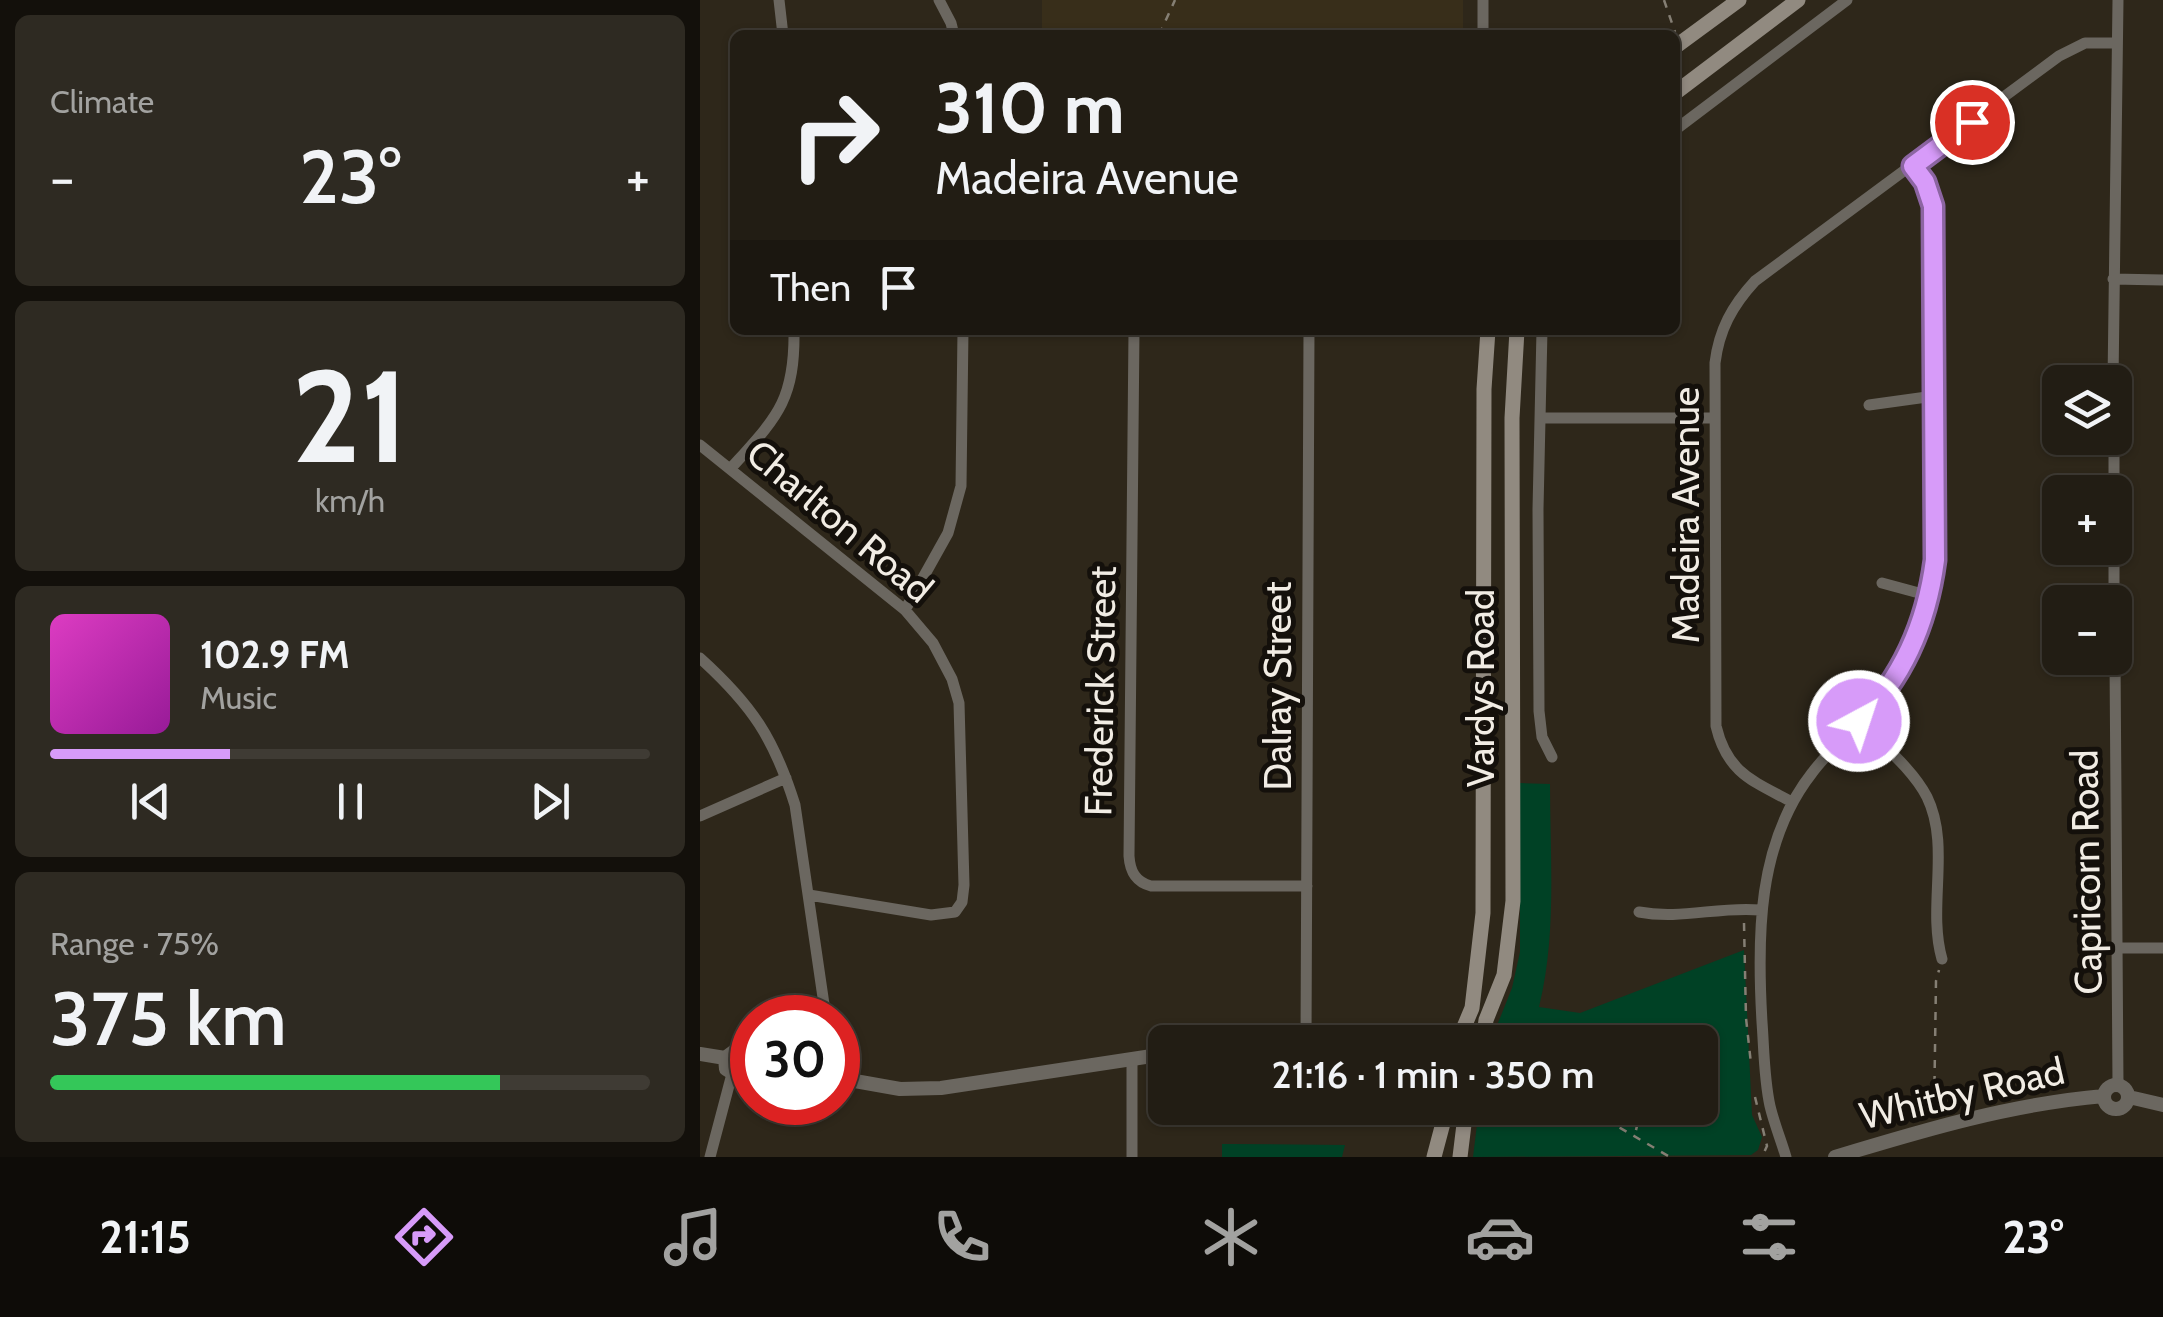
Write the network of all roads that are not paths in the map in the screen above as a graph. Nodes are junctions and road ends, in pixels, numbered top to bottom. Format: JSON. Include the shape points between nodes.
{"nodes":[{"id":1,"x":779,"y":0,"type":"edge"},
{"id":2,"x":939,"y":0,"type":"edge"},
{"id":3,"x":1483,"y":0,"type":"edge"},
{"id":4,"x":1739,"y":0,"type":"edge"},
{"id":5,"x":1798,"y":0,"type":"edge"},
{"id":6,"x":1847,"y":0,"type":"edge"},
{"id":7,"x":2118,"y":0,"type":"edge"},
{"id":8,"x":782,"y":30,"type":"edge"},
{"id":9,"x":952,"y":30,"type":"edge"},
{"id":10,"x":1484,"y":30,"type":"edge"},
{"id":11,"x":1680,"y":39,"type":"edge"},
{"id":12,"x":2117,"y":42,"type":"junction"},
{"id":13,"x":1680,"y":88,"type":"edge"},
{"id":14,"x":1680,"y":126,"type":"edge"},
{"id":15,"x":1913,"y":166,"type":"junction"},
{"id":16,"x":2113,"y":279,"type":"junction"},
{"id":17,"x":2163,"y":280,"type":"edge"},
{"id":18,"x":794,"y":335,"type":"edge"},
{"id":19,"x":963,"y":335,"type":"edge"},
{"id":20,"x":1134,"y":335,"type":"edge"},
{"id":21,"x":1309,"y":335,"type":"edge"},
{"id":22,"x":1488,"y":335,"type":"edge"},
{"id":23,"x":1516,"y":335,"type":"edge"},
{"id":24,"x":1542,"y":335,"type":"edge"},
{"id":25,"x":2114,"y":365,"type":"edge"},
{"id":26,"x":1934,"y":396,"type":"junction"},
{"id":27,"x":1869,"y":405,"type":"dead end"},
{"id":28,"x":1542,"y":418,"type":"junction"},
{"id":29,"x":1715,"y":418,"type":"junction"},
{"id":30,"x":700,"y":445,"type":"edge"},
{"id":31,"x":732,"y":468,"type":"junction"},
{"id":32,"x":1882,"y":583,"type":"dead end"},
{"id":33,"x":1930,"y":596,"type":"junction"},
{"id":34,"x":905,"y":610,"type":"junction"},
{"id":35,"x":700,"y":658,"type":"edge"},
{"id":36,"x":2115,"y":675,"type":"edge"},
{"id":37,"x":1859,"y":721,"type":"junction"},
{"id":38,"x":1552,"y":756,"type":"dead end"},
{"id":39,"x":786,"y":778,"type":"junction"},
{"id":40,"x":1792,"y":802,"type":"junction"},
{"id":41,"x":700,"y":816,"type":"edge"},
{"id":42,"x":1306,"y":886,"type":"junction"},
{"id":43,"x":809,"y":895,"type":"junction"},
{"id":44,"x":1760,"y":910,"type":"junction"},
{"id":45,"x":1639,"y":912,"type":"dead end"},
{"id":46,"x":2117,"y":948,"type":"junction"},
{"id":47,"x":2163,"y":948,"type":"edge"},
{"id":48,"x":1942,"y":959,"type":"road end"},
{"id":49,"x":823,"y":995,"type":"edge"},
{"id":50,"x":1306,"y":1025,"type":"edge"},
{"id":51,"x":1466,"y":1025,"type":"edge"},
{"id":52,"x":1486,"y":1025,"type":"edge"},
{"id":53,"x":700,"y":1054,"type":"edge"},
{"id":54,"x":730,"y":1054,"type":"edge"},
{"id":55,"x":1148,"y":1057,"type":"edge"},
{"id":56,"x":725,"y":1058,"type":"junction"},
{"id":57,"x":1132,"y":1060,"type":"junction"},
{"id":58,"x":730,"y":1072,"type":"edge"},
{"id":59,"x":730,"y":1082,"type":"edge"},
{"id":60,"x":860,"y":1082,"type":"edge"},
{"id":61,"x":2124,"y":1091,"type":"junction"},
{"id":62,"x":2104,"y":1096,"type":"junction"},
{"id":63,"x":2163,"y":1105,"type":"edge"},
{"id":64,"x":1442,"y":1125,"type":"edge"},
{"id":65,"x":1464,"y":1125,"type":"edge"},
{"id":66,"x":710,"y":1157,"type":"edge"},
{"id":67,"x":1132,"y":1157,"type":"edge"},
{"id":68,"x":1434,"y":1157,"type":"edge"},
{"id":69,"x":1460,"y":1157,"type":"edge"},
{"id":70,"x":1786,"y":1157,"type":"edge"},
{"id":71,"x":1835,"y":1157,"type":"edge"}],
"edges":[{"from":1,"to":8,"type":"street"},
{"from":2,"to":9,"type":"street"},
{"from":3,"to":10,"type":"street"},
{"from":4,"to":11,"type":"main road"},
{"from":5,"to":13,"type":"main road"},
{"from":6,"to":14,"type":"street"},
{"from":7,"to":12,"type":"street"},
{"from":12,"to":15,"type":"street","name":"Madeira Avenue","via":[[2085,43],[2059,56]]},
{"from":12,"to":16,"type":"street"},
{"from":15,"to":26,"type":"street","via":[[1933,206]]},
{"from":15,"to":29,"type":"street","name":"Madeira Avenue","via":[[1744,292],[1718,343]]},
{"from":16,"to":17,"type":"street"},
{"from":16,"to":25,"type":"street"},
{"from":18,"to":31,"type":"street","via":[[784,403]]},
{"from":19,"to":34,"type":"street","via":[[962,486],[948,533]]},
{"from":20,"to":42,"type":"street","name":"Frederick Street","via":[[1132,872],[1151,886]]},
{"from":21,"to":42,"type":"street","name":"Dalray Street"},
{"from":22,"to":51,"type":"main road","name":"Vardys Road","via":[[1483,913]]},
{"from":23,"to":52,"type":"main road","name":"Vardys Road","via":[[1513,901],[1506,962]]},
{"from":24,"to":28,"type":"street"},
{"from":26,"to":27,"type":"street"},
{"from":26,"to":33,"type":"street"},
{"from":28,"to":29,"type":"street"},
{"from":28,"to":38,"type":"street","via":[[1539,711]]},
{"from":29,"to":40,"type":"street","name":"Madeira Avenue","via":[[1716,726],[1725,754],[1741,773]]},
{"from":30,"to":31,"type":"street","name":"Charlton Road"},
{"from":31,"to":34,"type":"street","name":"Charlton Road"},
{"from":32,"to":33,"type":"street"},
{"from":33,"to":37,"type":"street","via":[[1914,642]]},
{"from":34,"to":43,"type":"street","name":"Charlton Road","via":[[944,660],[959,703],[962,902],[944,916]]},
{"from":35,"to":39,"type":"street","via":[[760,722]]},
{"from":36,"to":46,"type":"street","name":"Capricorn Road"},
{"from":37,"to":40,"type":"street"},
{"from":37,"to":48,"type":"street","via":[[1930,803]]},
{"from":39,"to":41,"type":"street"},
{"from":39,"to":43,"type":"street"},
{"from":40,"to":44,"type":"street"},
{"from":42,"to":50,"type":"street","name":"Dalray Street"},
{"from":43,"to":49,"type":"street"},
{"from":44,"to":45,"type":"street"},
{"from":44,"to":70,"type":"street","via":[[1768,1089]]},
{"from":46,"to":47,"type":"street"},
{"from":46,"to":61,"type":"street","name":"Capricorn Road"},
{"from":53,"to":56,"type":"street"},
{"from":54,"to":56,"type":"street"},
{"from":55,"to":57,"type":"street"},
{"from":56,"to":58,"type":"street"},
{"from":57,"to":60,"type":"street","via":[[942,1088]]},
{"from":57,"to":67,"type":"street"},
{"from":59,"to":66,"type":"street"},
{"from":61,"to":62,"type":"street","via":[[2109,1087]]},
{"from":61,"to":62,"type":"street","via":[[2125,1106],[2114,1109]]},
{"from":61,"to":63,"type":"street"},
{"from":62,"to":71,"type":"street","name":"Whitby Road","via":[[1934,1127]]},
{"from":64,"to":68,"type":"main road"},
{"from":65,"to":69,"type":"main road"}]}
